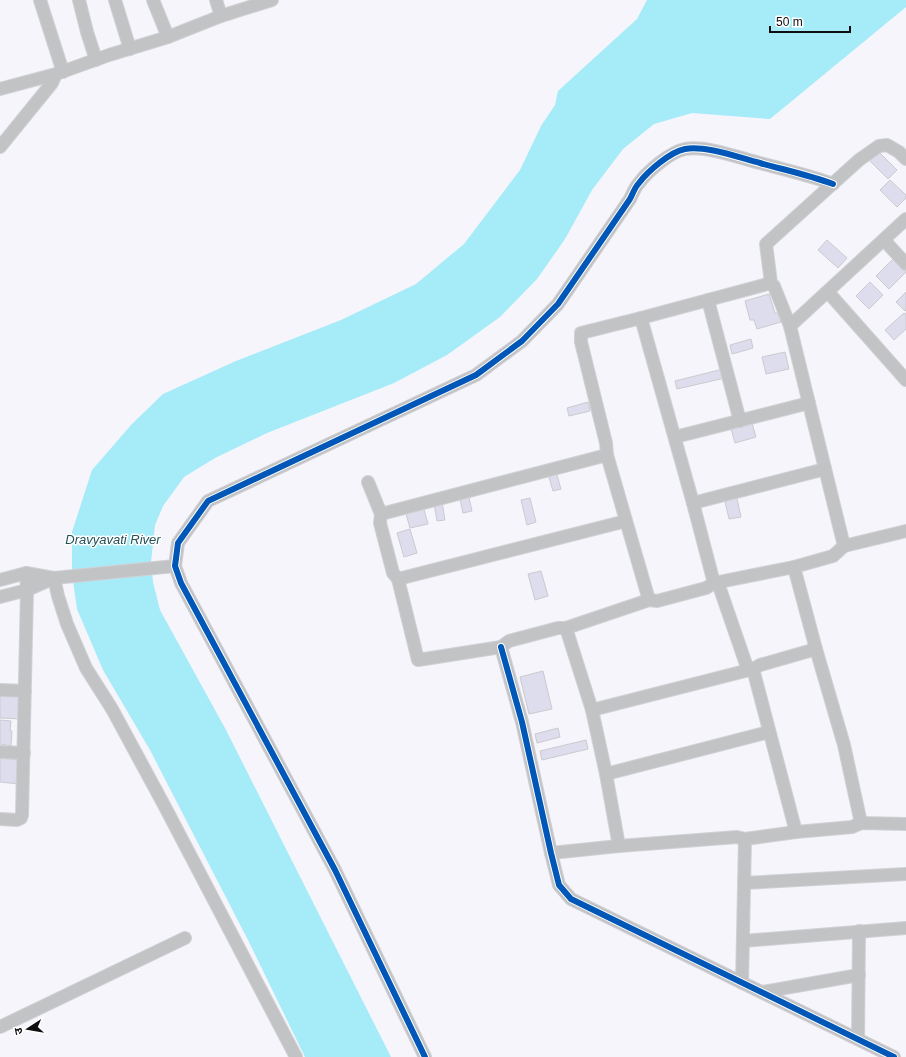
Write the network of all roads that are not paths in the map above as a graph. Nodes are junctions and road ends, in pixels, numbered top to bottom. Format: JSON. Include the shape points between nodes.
{"nodes":[{"id":1,"x":40,"y":0,"type":"edge"},
{"id":2,"x":79,"y":0,"type":"edge"},
{"id":3,"x":115,"y":0,"type":"edge"},
{"id":4,"x":153,"y":0,"type":"edge"},
{"id":5,"x":216,"y":0,"type":"edge"},
{"id":6,"x":272,"y":0,"type":"edge"},
{"id":7,"x":253,"y":3,"type":"edge"},
{"id":8,"x":221,"y":16,"type":"junction"},
{"id":9,"x":168,"y":37,"type":"junction"},
{"id":10,"x":130,"y":49,"type":"junction"},
{"id":11,"x":96,"y":60,"type":"junction"},
{"id":12,"x":59,"y":73,"type":"junction"},
{"id":13,"x":0,"y":89,"type":"edge"},
{"id":14,"x":0,"y":147,"type":"edge"},
{"id":15,"x":906,"y":159,"type":"edge"},
{"id":16,"x":833,"y":184,"type":"junction"},
{"id":17,"x":906,"y":219,"type":"edge"},
{"id":18,"x":884,"y":240,"type":"junction"},
{"id":19,"x":906,"y":264,"type":"edge"},
{"id":20,"x":770,"y":283,"type":"junction"},
{"id":21,"x":828,"y":292,"type":"junction"},
{"id":22,"x":708,"y":300,"type":"junction"},
{"id":23,"x":641,"y":318,"type":"junction"},
{"id":24,"x":790,"y":326,"type":"junction"},
{"id":25,"x":906,"y":380,"type":"edge"},
{"id":26,"x":809,"y":403,"type":"junction"},
{"id":27,"x":740,"y":421,"type":"junction"},
{"id":28,"x":675,"y":437,"type":"junction"},
{"id":29,"x":607,"y":455,"type":"junction"},
{"id":30,"x":825,"y":469,"type":"junction"},
{"id":31,"x":368,"y":482,"type":"dead end"},
{"id":32,"x":693,"y":503,"type":"junction"},
{"id":33,"x":381,"y":514,"type":"junction"},
{"id":34,"x":626,"y":521,"type":"junction"},
{"id":35,"x":906,"y":531,"type":"edge"},
{"id":36,"x":844,"y":546,"type":"junction"},
{"id":37,"x":175,"y":566,"type":"junction"},
{"id":38,"x":794,"y":567,"type":"junction"},
{"id":39,"x":26,"y":573,"type":"junction"},
{"id":40,"x":54,"y":578,"type":"junction"},
{"id":41,"x":398,"y":579,"type":"junction"},
{"id":42,"x":0,"y":580,"type":"edge"},
{"id":43,"x":716,"y":583,"type":"junction"},
{"id":44,"x":27,"y":590,"type":"junction"},
{"id":45,"x":0,"y":597,"type":"edge"},
{"id":46,"x":649,"y":600,"type":"junction"},
{"id":47,"x":566,"y":628,"type":"junction"},
{"id":48,"x":501,"y":647,"type":"junction"},
{"id":49,"x":816,"y":649,"type":"junction"},
{"id":50,"x":751,"y":670,"type":"junction"},
{"id":51,"x":0,"y":690,"type":"edge"},
{"id":52,"x":25,"y":690,"type":"junction"},
{"id":53,"x":592,"y":710,"type":"junction"},
{"id":54,"x":769,"y":732,"type":"junction"},
{"id":55,"x":0,"y":752,"type":"edge"},
{"id":56,"x":24,"y":753,"type":"junction"},
{"id":57,"x":606,"y":774,"type":"junction"},
{"id":58,"x":0,"y":818,"type":"edge"},
{"id":59,"x":861,"y":823,"type":"junction"},
{"id":60,"x":906,"y":824,"type":"edge"},
{"id":61,"x":796,"y":832,"type":"junction"},
{"id":62,"x":745,"y":839,"type":"junction"},
{"id":63,"x":619,"y":846,"type":"junction"},
{"id":64,"x":551,"y":853,"type":"junction"},
{"id":65,"x":906,"y":874,"type":"edge"},
{"id":66,"x":744,"y":883,"type":"junction"},
{"id":67,"x":906,"y":928,"type":"edge"},
{"id":68,"x":859,"y":931,"type":"junction"},
{"id":69,"x":185,"y":938,"type":"dead end"},
{"id":70,"x":743,"y":941,"type":"junction"},
{"id":71,"x":859,"y":975,"type":"junction"},
{"id":72,"x":742,"y":983,"type":"junction"},
{"id":73,"x":762,"y":992,"type":"junction"},
{"id":74,"x":0,"y":1027,"type":"edge"},
{"id":75,"x":858,"y":1040,"type":"junction"},
{"id":76,"x":296,"y":1057,"type":"edge"},
{"id":77,"x":425,"y":1057,"type":"edge"},
{"id":78,"x":894,"y":1057,"type":"edge"}],
"edges":[{"from":1,"to":12,"type":"street"},
{"from":2,"to":11,"type":"street"},
{"from":3,"to":10,"type":"street"},
{"from":4,"to":9,"type":"street"},
{"from":5,"to":8,"type":"street"},
{"from":6,"to":7,"type":"street"},
{"from":7,"to":8,"type":"street"},
{"from":8,"to":9,"type":"street"},
{"from":9,"to":10,"type":"street"},
{"from":10,"to":11,"type":"street"},
{"from":11,"to":12,"type":"street"},
{"from":12,"to":13,"type":"street"},
{"from":12,"to":14,"type":"street"},
{"from":15,"to":16,"type":"street","via":[[887,145],[879,146]]},
{"from":16,"to":20,"type":"street","via":[[766,244]]},
{"from":16,"to":37,"type":"street","via":[[808,175],[717,152],[686,149],[667,158],[639,183],[558,304],[522,341],[476,375],[208,501],[178,543]]},
{"from":17,"to":18,"type":"street"},
{"from":18,"to":19,"type":"street"},
{"from":18,"to":21,"type":"street"},
{"from":20,"to":22,"type":"street"},
{"from":20,"to":24,"type":"street","via":[[774,286]]},
{"from":21,"to":24,"type":"street"},
{"from":21,"to":25,"type":"street"},
{"from":22,"to":23,"type":"street"},
{"from":22,"to":27,"type":"street"},
{"from":23,"to":28,"type":"street"},
{"from":23,"to":29,"type":"street","via":[[581,333],[580,342]]},
{"from":24,"to":26,"type":"street"},
{"from":26,"to":27,"type":"street"},
{"from":26,"to":30,"type":"street"},
{"from":27,"to":28,"type":"street"},
{"from":28,"to":32,"type":"street"},
{"from":29,"to":33,"type":"street"},
{"from":29,"to":34,"type":"street"},
{"from":30,"to":32,"type":"street"},
{"from":30,"to":36,"type":"street"},
{"from":31,"to":33,"type":"street"},
{"from":32,"to":43,"type":"street"},
{"from":33,"to":41,"type":"street","via":[[380,523],[393,573]]},
{"from":34,"to":41,"type":"street"},
{"from":34,"to":46,"type":"street"},
{"from":35,"to":36,"type":"street"},
{"from":36,"to":38,"type":"street","via":[[833,556]]},
{"from":37,"to":40,"type":"street"},
{"from":37,"to":77,"type":"street","via":[[181,583],[335,870]]},
{"from":38,"to":43,"type":"street"},
{"from":38,"to":49,"type":"street"},
{"from":39,"to":40,"type":"street"},
{"from":39,"to":42,"type":"street"},
{"from":39,"to":44,"type":"street"},
{"from":40,"to":44,"type":"street"},
{"from":40,"to":76,"type":"street","via":[[67,624],[86,668],[112,709],[164,805]]},
{"from":41,"to":48,"type":"street","via":[[418,660]]},
{"from":43,"to":46,"type":"street","via":[[657,601]]},
{"from":43,"to":50,"type":"street"},
{"from":44,"to":45,"type":"street"},
{"from":44,"to":52,"type":"street"},
{"from":46,"to":47,"type":"street"},
{"from":47,"to":48,"type":"street","via":[[509,641]]},
{"from":47,"to":53,"type":"street"},
{"from":48,"to":64,"type":"street","via":[[522,722]]},
{"from":49,"to":50,"type":"street"},
{"from":49,"to":59,"type":"street","via":[[844,745]]},
{"from":50,"to":53,"type":"street"},
{"from":50,"to":54,"type":"street"},
{"from":51,"to":52,"type":"street"},
{"from":52,"to":56,"type":"street"},
{"from":53,"to":57,"type":"street"},
{"from":54,"to":57,"type":"street"},
{"from":54,"to":61,"type":"street"},
{"from":55,"to":56,"type":"street"},
{"from":56,"to":58,"type":"street","via":[[21,818]]},
{"from":57,"to":63,"type":"street"},
{"from":59,"to":60,"type":"street"},
{"from":59,"to":61,"type":"street","via":[[852,827]]},
{"from":61,"to":62,"type":"street"},
{"from":62,"to":63,"type":"street","via":[[738,837]]},
{"from":62,"to":66,"type":"street"},
{"from":63,"to":64,"type":"street"},
{"from":64,"to":72,"type":"street","via":[[559,885],[571,899]]},
{"from":65,"to":66,"type":"street"},
{"from":66,"to":70,"type":"street"},
{"from":67,"to":68,"type":"street"},
{"from":68,"to":70,"type":"street"},
{"from":68,"to":71,"type":"street"},
{"from":69,"to":74,"type":"street"},
{"from":70,"to":72,"type":"street"},
{"from":71,"to":73,"type":"street"},
{"from":71,"to":75,"type":"street"},
{"from":72,"to":73,"type":"street"},
{"from":73,"to":75,"type":"street"},
{"from":75,"to":78,"type":"street"}]}
